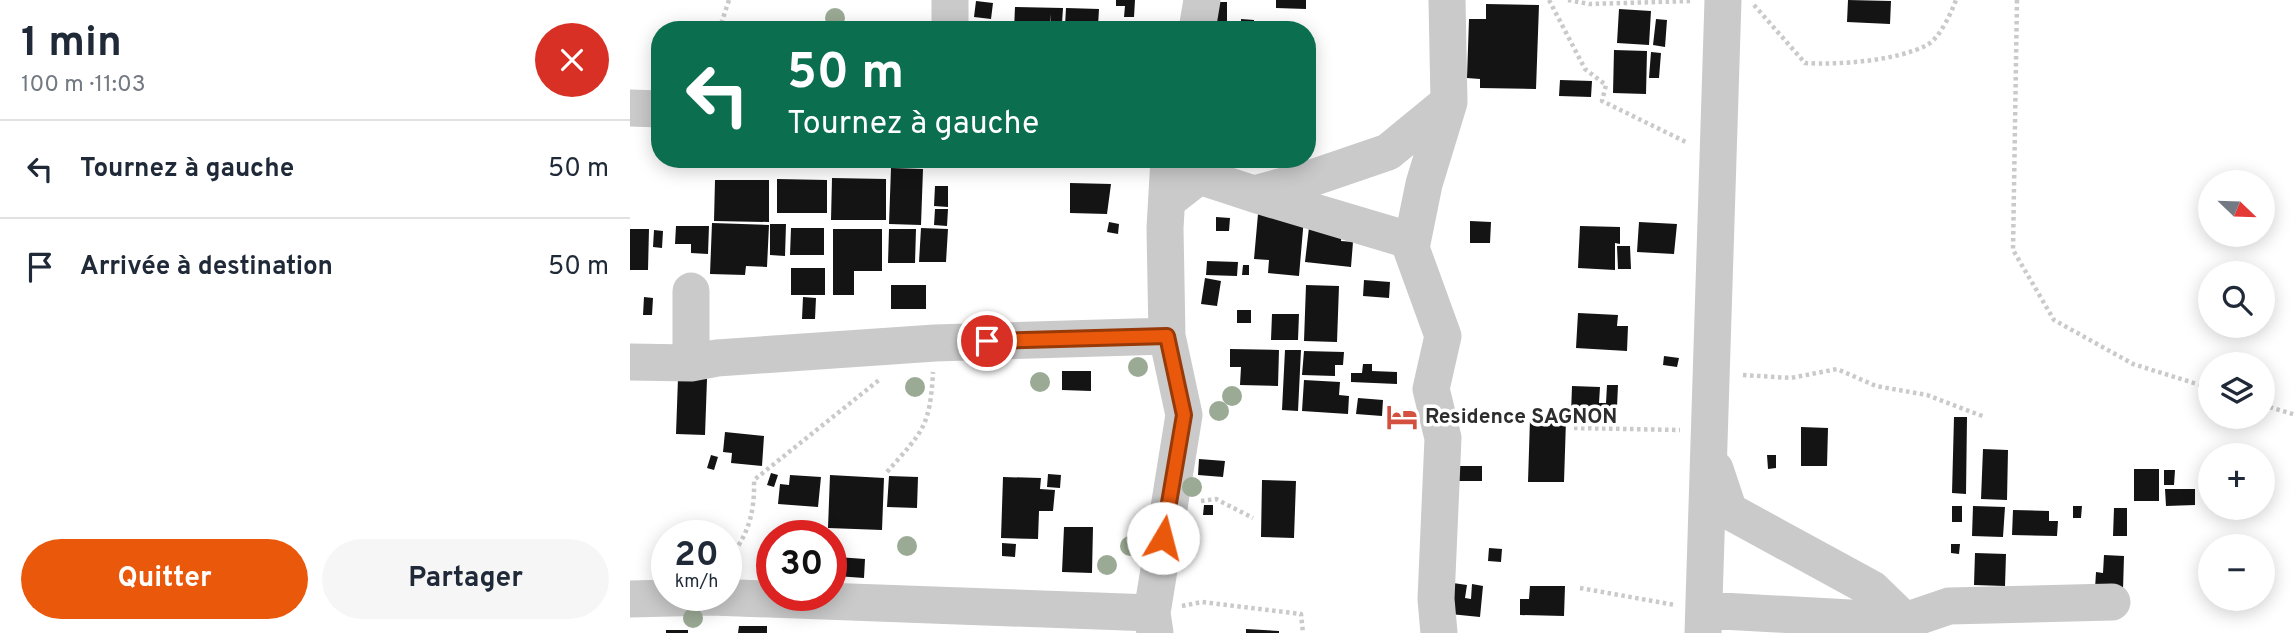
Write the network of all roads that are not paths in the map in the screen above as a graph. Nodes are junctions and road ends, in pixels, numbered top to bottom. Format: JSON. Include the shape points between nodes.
{"nodes":[{"id":1,"x":950,"y":0,"type":"edge"},
{"id":2,"x":1202,"y":0,"type":"edge"},
{"id":3,"x":1447,"y":0,"type":"edge"},
{"id":4,"x":1723,"y":0,"type":"edge"},
{"id":5,"x":950,"y":21,"type":"edge"},
{"id":6,"x":1198,"y":21,"type":"edge"},
{"id":7,"x":1449,"y":102,"type":"junction"},
{"id":8,"x":630,"y":108,"type":"edge"},
{"id":9,"x":651,"y":109,"type":"edge"},
{"id":10,"x":1179,"y":168,"type":"edge"},
{"id":11,"x":1188,"y":168,"type":"edge"},
{"id":12,"x":1254,"y":194,"type":"junction"},
{"id":13,"x":1412,"y":241,"type":"junction"},
{"id":14,"x":691,"y":291,"type":"dead end"},
{"id":15,"x":1167,"y":336,"type":"junction"},
{"id":16,"x":630,"y":362,"type":"edge"},
{"id":17,"x":691,"y":363,"type":"junction"},
{"id":18,"x":1709,"y":441,"type":"junction"},
{"id":19,"x":630,"y":598,"type":"edge"},
{"id":20,"x":2112,"y":602,"type":"dead end"},
{"id":21,"x":1703,"y":622,"type":"edge"},
{"id":22,"x":1154,"y":623,"type":"edge"},
{"id":23,"x":1906,"y":627,"type":"edge"},
{"id":24,"x":1439,"y":633,"type":"edge"}],
"edges":[{"from":1,"to":5,"type":"street"},
{"from":2,"to":6,"type":"street"},
{"from":3,"to":7,"type":"street"},
{"from":4,"to":18,"type":"street"},
{"from":7,"to":12,"type":"street","via":[[1388,152]]},
{"from":7,"to":13,"type":"street"},
{"from":8,"to":9,"type":"street"},
{"from":10,"to":15,"type":"street","via":[[1167,201]]},
{"from":11,"to":12,"type":"street"},
{"from":12,"to":13,"type":"street"},
{"from":13,"to":24,"type":"street","via":[[1443,336],[1431,389],[1443,438],[1436,598]]},
{"from":14,"to":17,"type":"street"},
{"from":15,"to":17,"type":"street","via":[[935,343]]},
{"from":15,"to":22,"type":"street","via":[[1184,415]]},
{"from":16,"to":17,"type":"street"},
{"from":18,"to":21,"type":"street"},
{"from":18,"to":23,"type":"street","via":[[1729,511],[1872,589]]},
{"from":19,"to":22,"type":"street","via":[[712,597]]},
{"from":20,"to":23,"type":"street","via":[[1949,606]]},
{"from":21,"to":23,"type":"street"}]}
